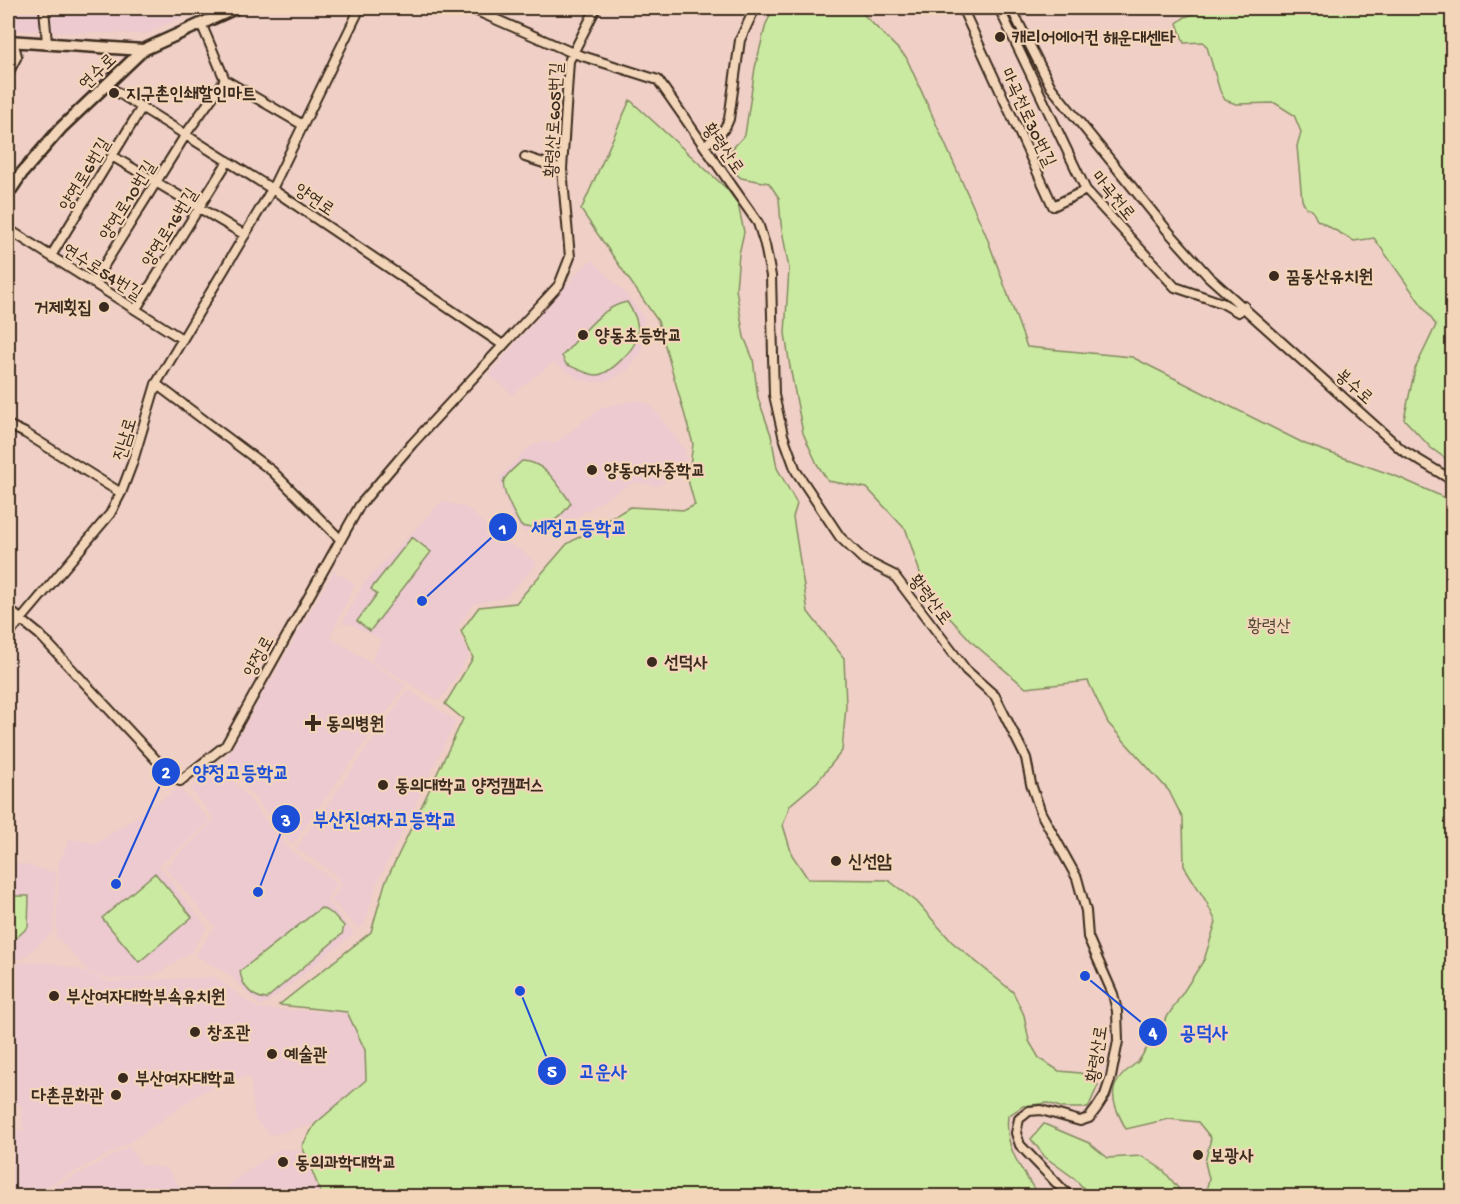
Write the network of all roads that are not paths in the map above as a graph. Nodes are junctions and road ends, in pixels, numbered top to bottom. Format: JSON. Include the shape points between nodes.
{"nodes":[{"id":1,"x":44,"y":8,"type":"edge"},
{"id":2,"x":236,"y":8,"type":"edge"},
{"id":3,"x":360,"y":8,"type":"edge"},
{"id":4,"x":471,"y":8,"type":"edge"},
{"id":5,"x":596,"y":8,"type":"edge"},
{"id":6,"x":755,"y":8,"type":"edge"},
{"id":7,"x":968,"y":8,"type":"edge"},
{"id":8,"x":999,"y":8,"type":"edge"},
{"id":9,"x":1011,"y":8,"type":"edge"},
{"id":10,"x":201,"y":24,"type":"junction"},
{"id":11,"x":10,"y":41,"type":"edge"},
{"id":12,"x":47,"y":43,"type":"junction"},
{"id":13,"x":143,"y":50,"type":"junction"},
{"id":14,"x":573,"y":53,"type":"junction"},
{"id":15,"x":8,"y":74,"type":"edge"},
{"id":16,"x":225,"y":80,"type":"junction"},
{"id":17,"x":106,"y":85,"type":"junction"},
{"id":18,"x":142,"y":107,"type":"junction"},
{"id":19,"x":303,"y":125,"type":"junction"},
{"id":20,"x":187,"y":135,"type":"junction"},
{"id":21,"x":704,"y":145,"type":"junction"},
{"id":22,"x":112,"y":156,"type":"junction"},
{"id":23,"x":525,"y":157,"type":"dead end"},
{"id":24,"x":228,"y":161,"type":"junction"},
{"id":25,"x":562,"y":169,"type":"junction"},
{"id":26,"x":156,"y":181,"type":"junction"},
{"id":27,"x":272,"y":189,"type":"junction"},
{"id":28,"x":1086,"y":190,"type":"junction"},
{"id":29,"x":8,"y":194,"type":"edge"},
{"id":30,"x":199,"y":208,"type":"junction"},
{"id":31,"x":8,"y":229,"type":"edge"},
{"id":32,"x":245,"y":235,"type":"junction"},
{"id":33,"x":51,"y":256,"type":"junction"},
{"id":34,"x":93,"y":283,"type":"junction"},
{"id":35,"x":1244,"y":306,"type":"junction"},
{"id":36,"x":136,"y":309,"type":"junction"},
{"id":37,"x":182,"y":339,"type":"junction"},
{"id":38,"x":502,"y":345,"type":"junction"},
{"id":39,"x":156,"y":384,"type":"junction"},
{"id":40,"x":8,"y":425,"type":"edge"},
{"id":41,"x":1452,"y":480,"type":"edge"},
{"id":42,"x":121,"y":493,"type":"junction"},
{"id":43,"x":340,"y":539,"type":"junction"},
{"id":44,"x":8,"y":609,"type":"edge"},
{"id":45,"x":20,"y":619,"type":"junction"},
{"id":46,"x":8,"y":635,"type":"edge"},
{"id":47,"x":1069,"y":1197,"type":"edge"}],
"edges":[{"from":1,"to":12,"type":"street"},
{"from":2,"to":10,"type":"main road","name":"연수로"},
{"from":3,"to":19,"type":"street","name":"진남로"},
{"from":4,"to":14,"type":"street","name":"황령산로"},
{"from":5,"to":14,"type":"street","name":"황령산로605번길"},
{"from":6,"to":21,"type":"street","via":[[740,40],[726,128]]},
{"from":7,"to":28,"type":"street","name":"마곡천로30번길","via":[[964,12],[1053,206]]},
{"from":8,"to":28,"type":"street","name":"마곡천로"},
{"from":9,"to":35,"type":"street","name":"봉수로","via":[[1051,87],[1167,230],[1208,276]]},
{"from":10,"to":13,"type":"main road","name":"연수로"},
{"from":10,"to":16,"type":"street"},
{"from":11,"to":12,"type":"main road"},
{"from":11,"to":15,"type":"street","via":[[17,56]]},
{"from":12,"to":13,"type":"main road"},
{"from":13,"to":17,"type":"main road","name":"연수로"},
{"from":14,"to":21,"type":"street","name":"황령산로","via":[[658,80]]},
{"from":14,"to":25,"type":"street","name":"황령산로605번길","via":[[568,61]]},
{"from":16,"to":19,"type":"street"},
{"from":16,"to":20,"type":"street","name":"양연로10번길"},
{"from":17,"to":18,"type":"street","name":"양연로"},
{"from":17,"to":29,"type":"main road","name":"연수로","via":[[61,129]]},
{"from":18,"to":20,"type":"street","name":"양연로"},
{"from":18,"to":22,"type":"street","name":"양연로6번길"},
{"from":19,"to":27,"type":"street","name":"진남로"},
{"from":20,"to":24,"type":"street","name":"양연로"},
{"from":20,"to":26,"type":"street","name":"양연로10번길"},
{"from":21,"to":47,"type":"street","name":"황령산로","via":[[758,223],[765,245],[771,276],[774,395],[796,471],[840,537],[864,560],[894,575],[966,670],[994,696],[1026,758],[1041,813],[1077,878],[1088,936],[1108,979],[1117,1011],[1118,1041],[1111,1077],[1105,1095],[1089,1118],[1080,1121],[1041,1110],[1029,1111],[1019,1119],[1016,1133],[1020,1145]]},
{"from":22,"to":26,"type":"street"},
{"from":22,"to":33,"type":"street","name":"양연로6번길"},
{"from":23,"to":25,"type":"street"},
{"from":24,"to":27,"type":"street","name":"양연로"},
{"from":24,"to":30,"type":"street","name":"양연로16번길"},
{"from":25,"to":38,"type":"street","name":"황령산로605번길","via":[[570,257],[559,285]]},
{"from":26,"to":30,"type":"street"},
{"from":26,"to":34,"type":"street","name":"양연로10번길"},
{"from":27,"to":32,"type":"street","name":"진남로"},
{"from":27,"to":38,"type":"street","name":"양연로"},
{"from":28,"to":35,"type":"street","name":"마곡천로","via":[[1174,287],[1238,312]]},
{"from":30,"to":32,"type":"street"},
{"from":30,"to":36,"type":"street","name":"양연로16번길"},
{"from":31,"to":33,"type":"street","name":"연수로54번길"},
{"from":32,"to":37,"type":"street","name":"진남로"},
{"from":33,"to":34,"type":"street","name":"연수로54번길"},
{"from":34,"to":36,"type":"street","name":"연수로54번길"},
{"from":35,"to":41,"type":"street","name":"봉수로","via":[[1402,450]]},
{"from":36,"to":37,"type":"street","name":"연수로54번길"},
{"from":37,"to":39,"type":"street","name":"진남로"},
{"from":38,"to":43,"type":"street","name":"양정로","via":[[360,505]]},
{"from":39,"to":42,"type":"street","name":"진남로"},
{"from":39,"to":43,"type":"street","via":[[272,471]]},
{"from":40,"to":42,"type":"street"},
{"from":42,"to":45,"type":"street","name":"진남로","via":[[110,514]]},
{"from":43,"to":45,"type":"street","name":"양정로","via":[[226,745],[180,781]]},
{"from":44,"to":45,"type":"street","name":"양정로"},
{"from":45,"to":46,"type":"street","name":"진남로"}]}
